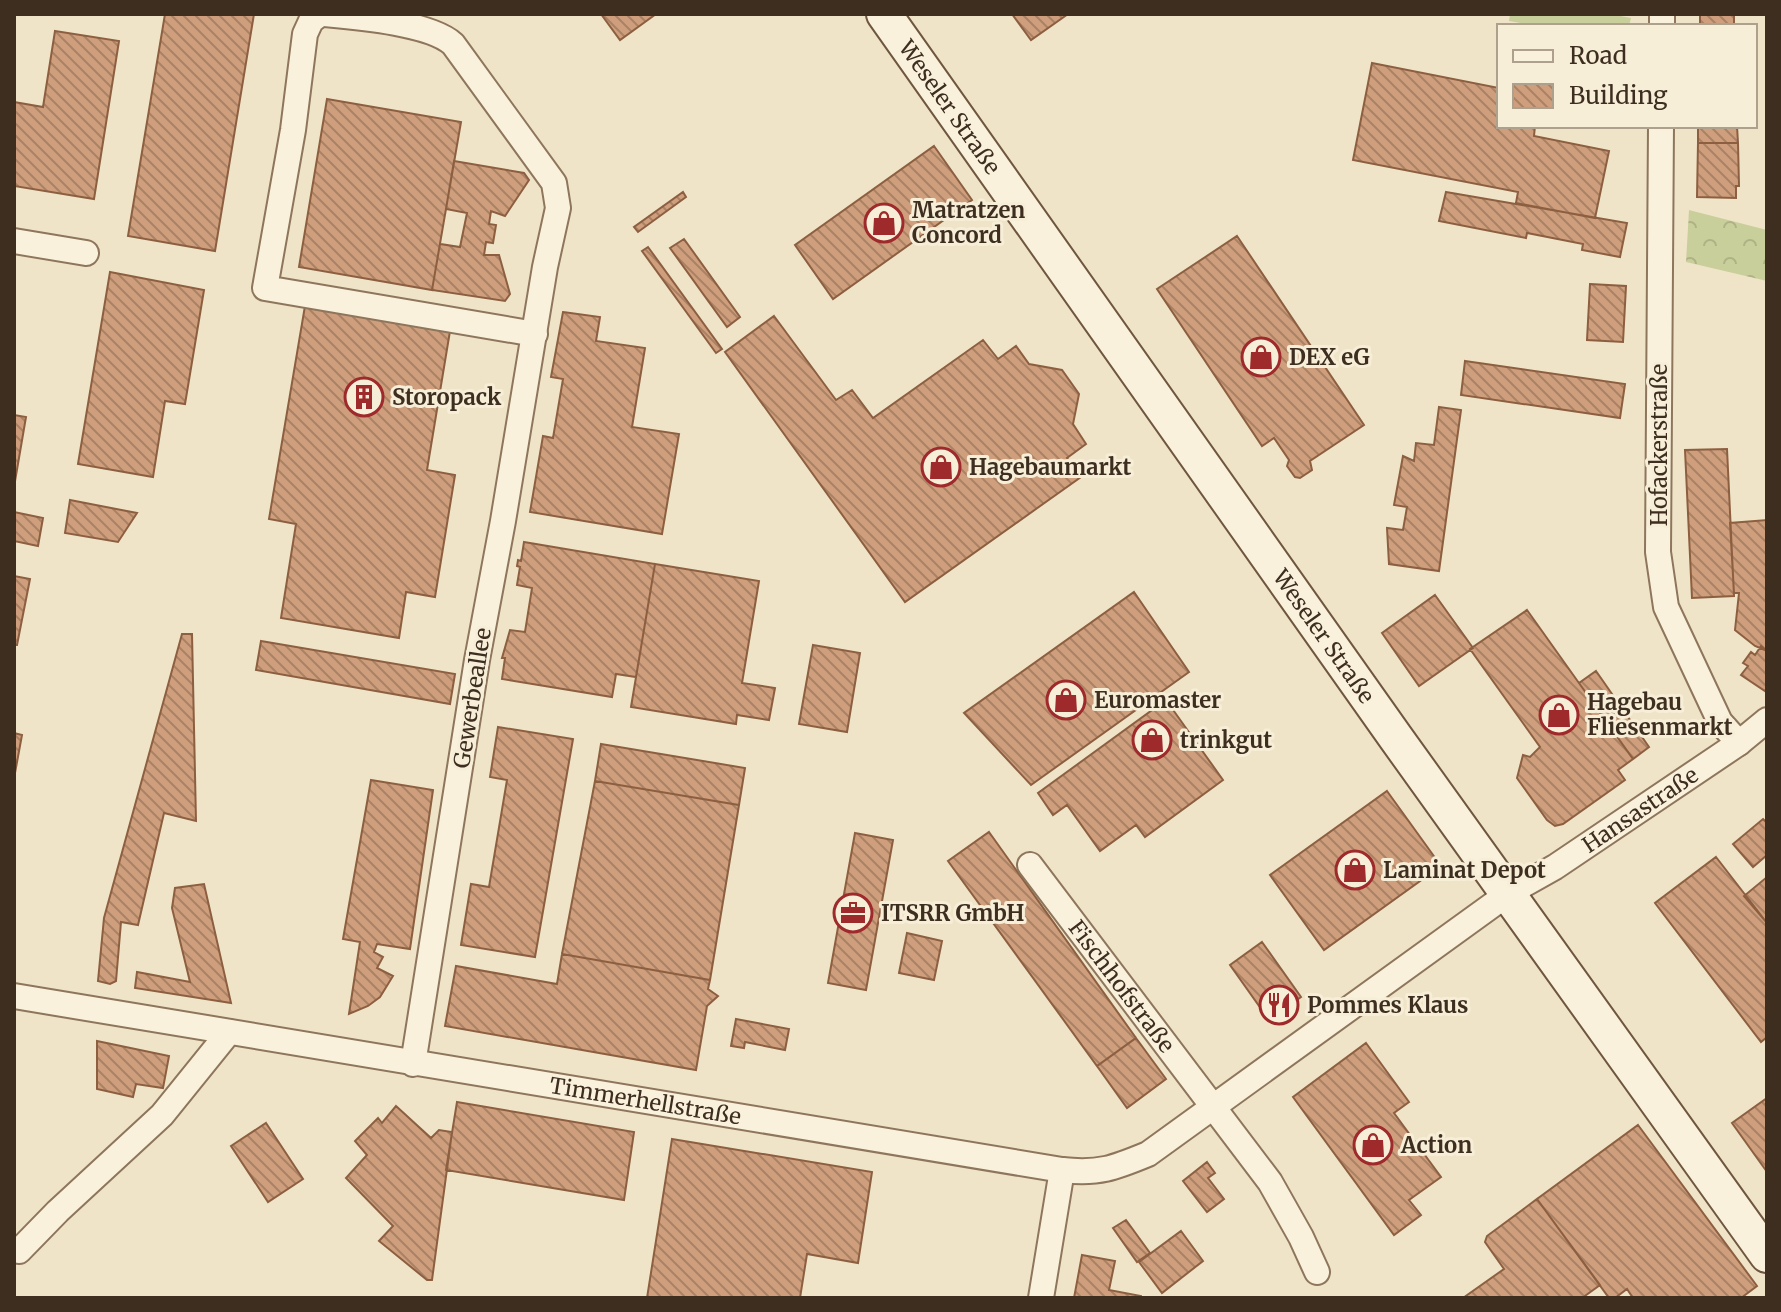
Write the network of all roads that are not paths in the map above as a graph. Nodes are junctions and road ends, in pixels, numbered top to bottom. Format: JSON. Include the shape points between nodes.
{"nodes":[{"id":1,"x":322,"y":14,"type":"edge"},
{"id":2,"x":884,"y":14,"type":"edge"},
{"id":3,"x":1661,"y":128,"type":"edge"},
{"id":4,"x":14,"y":241,"type":"edge"},
{"id":5,"x":86,"y":253,"type":"dead end"},
{"id":6,"x":535,"y":334,"type":"junction"},
{"id":7,"x":1767,"y":720,"type":"edge"},
{"id":8,"x":1739,"y":743,"type":"junction"},
{"id":9,"x":1030,"y":865,"type":"dead end"},
{"id":10,"x":1509,"y":893,"type":"junction"},
{"id":11,"x":14,"y":996,"type":"edge"},
{"id":12,"x":229,"y":1032,"type":"junction"},
{"id":13,"x":413,"y":1064,"type":"junction"},
{"id":14,"x":1212,"y":1108,"type":"junction"},
{"id":15,"x":1062,"y":1170,"type":"junction"},
{"id":16,"x":19,"y":1251,"type":"dead end"},
{"id":17,"x":1767,"y":1255,"type":"edge"},
{"id":18,"x":1317,"y":1272,"type":"dead end"},
{"id":19,"x":1041,"y":1298,"type":"edge"}],
"edges":[{"from":1,"to":6,"type":"street","name":"Gewerbeallee","via":[[442,34],[554,183],[558,208]]},
{"from":1,"to":6,"type":"street","name":"Gewerbeallee","via":[[305,34],[265,288]]},
{"from":2,"to":10,"type":"main road","name":"Weseler Straße"},
{"from":3,"to":8,"type":"street","name":"Hofackerstraße","via":[[1658,552],[1666,607],[1720,722]]},
{"from":4,"to":5,"type":"street"},
{"from":6,"to":13,"type":"street","name":"Gewerbeallee"},
{"from":7,"to":8,"type":"street","name":"Hansastraße"},
{"from":8,"to":10,"type":"street","name":"Hansastraße"},
{"from":9,"to":14,"type":"street","name":"Fischhofstraße"},
{"from":10,"to":14,"type":"street","name":"Timmerhellstraße"},
{"from":10,"to":17,"type":"main road","name":"Weseler Straße"},
{"from":11,"to":12,"type":"street","name":"Timmerhellstraße"},
{"from":12,"to":13,"type":"street","name":"Timmerhellstraße"},
{"from":12,"to":16,"type":"street","via":[[162,1115]]},
{"from":13,"to":15,"type":"street","name":"Timmerhellstraße"},
{"from":14,"to":15,"type":"street","name":"Timmerhellstraße","via":[[1148,1154],[1117,1167],[1093,1173]]},
{"from":14,"to":18,"type":"street","via":[[1270,1182]]},
{"from":15,"to":19,"type":"street"}]}
